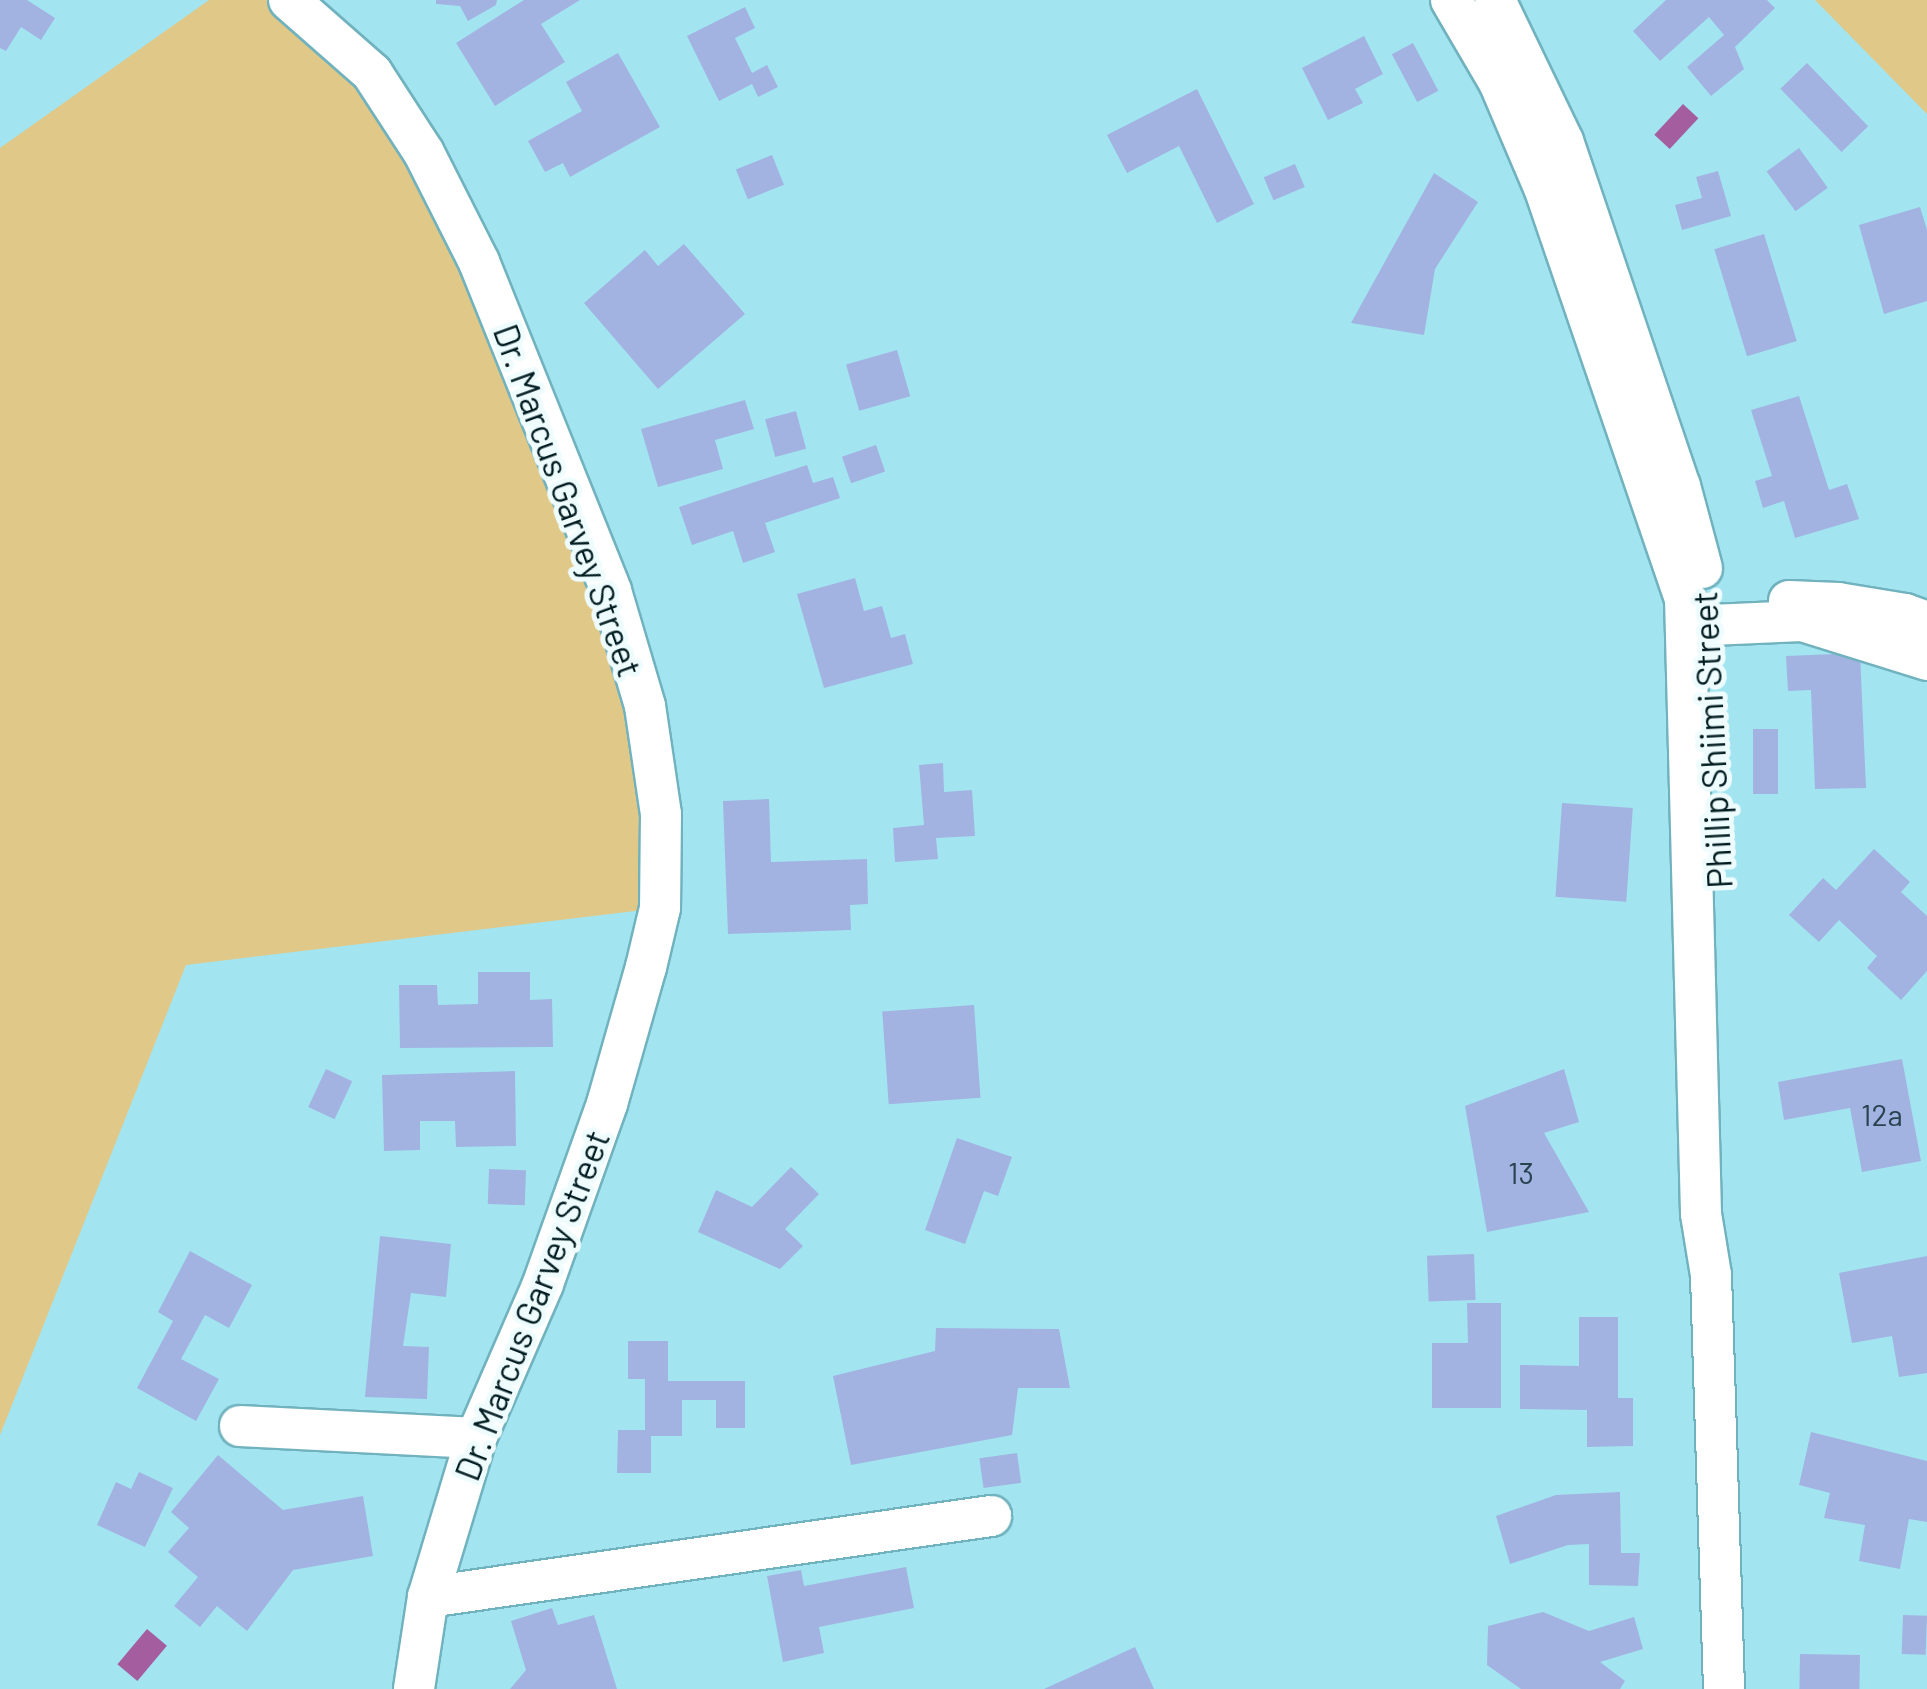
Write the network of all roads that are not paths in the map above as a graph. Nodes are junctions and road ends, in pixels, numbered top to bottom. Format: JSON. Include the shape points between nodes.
{"nodes":[{"id":1,"x":289,"y":0,"type":"edge"},
{"id":2,"x":1451,"y":0,"type":"edge"},
{"id":3,"x":1495,"y":0,"type":"edge"},
{"id":4,"x":1699,"y":611,"type":"junction"},
{"id":5,"x":1927,"y":622,"type":"edge"},
{"id":6,"x":1927,"y":660,"type":"edge"},
{"id":7,"x":240,"y":1426,"type":"dead end"},
{"id":8,"x":476,"y":1438,"type":"junction"},
{"id":9,"x":991,"y":1516,"type":"dead end"},
{"id":10,"x":428,"y":1597,"type":"junction"},
{"id":11,"x":414,"y":1689,"type":"edge"},
{"id":12,"x":1724,"y":1689,"type":"edge"}],
"edges":[{"from":1,"to":8,"type":"street","name":"Dr. Marcus Garvey Street","via":[[372,73],[424,152],[479,262],[611,591],[645,706],[661,814],[660,908],[608,1104],[543,1284]]},
{"from":2,"to":4,"type":"street","name":"Phillip Shiimi Street","via":[[1499,82],[1545,190]]},
{"from":3,"to":4,"type":"street","name":"Phillip Shiimi Street","via":[[1563,141],[1680,486]]},
{"from":4,"to":5,"type":"street","via":[[1838,603]]},
{"from":4,"to":6,"type":"street","via":[[1802,621]]},
{"from":4,"to":12,"type":"street","name":"Phillip Shiimi Street","via":[[1726,1214],[1711,1275]]},
{"from":7,"to":8,"type":"street"},
{"from":8,"to":10,"type":"street","name":"Dr. Marcus Garvey Street"},
{"from":9,"to":10,"type":"street"},
{"from":10,"to":11,"type":"street","name":"Dr. Marcus Garvey Street"}]}
